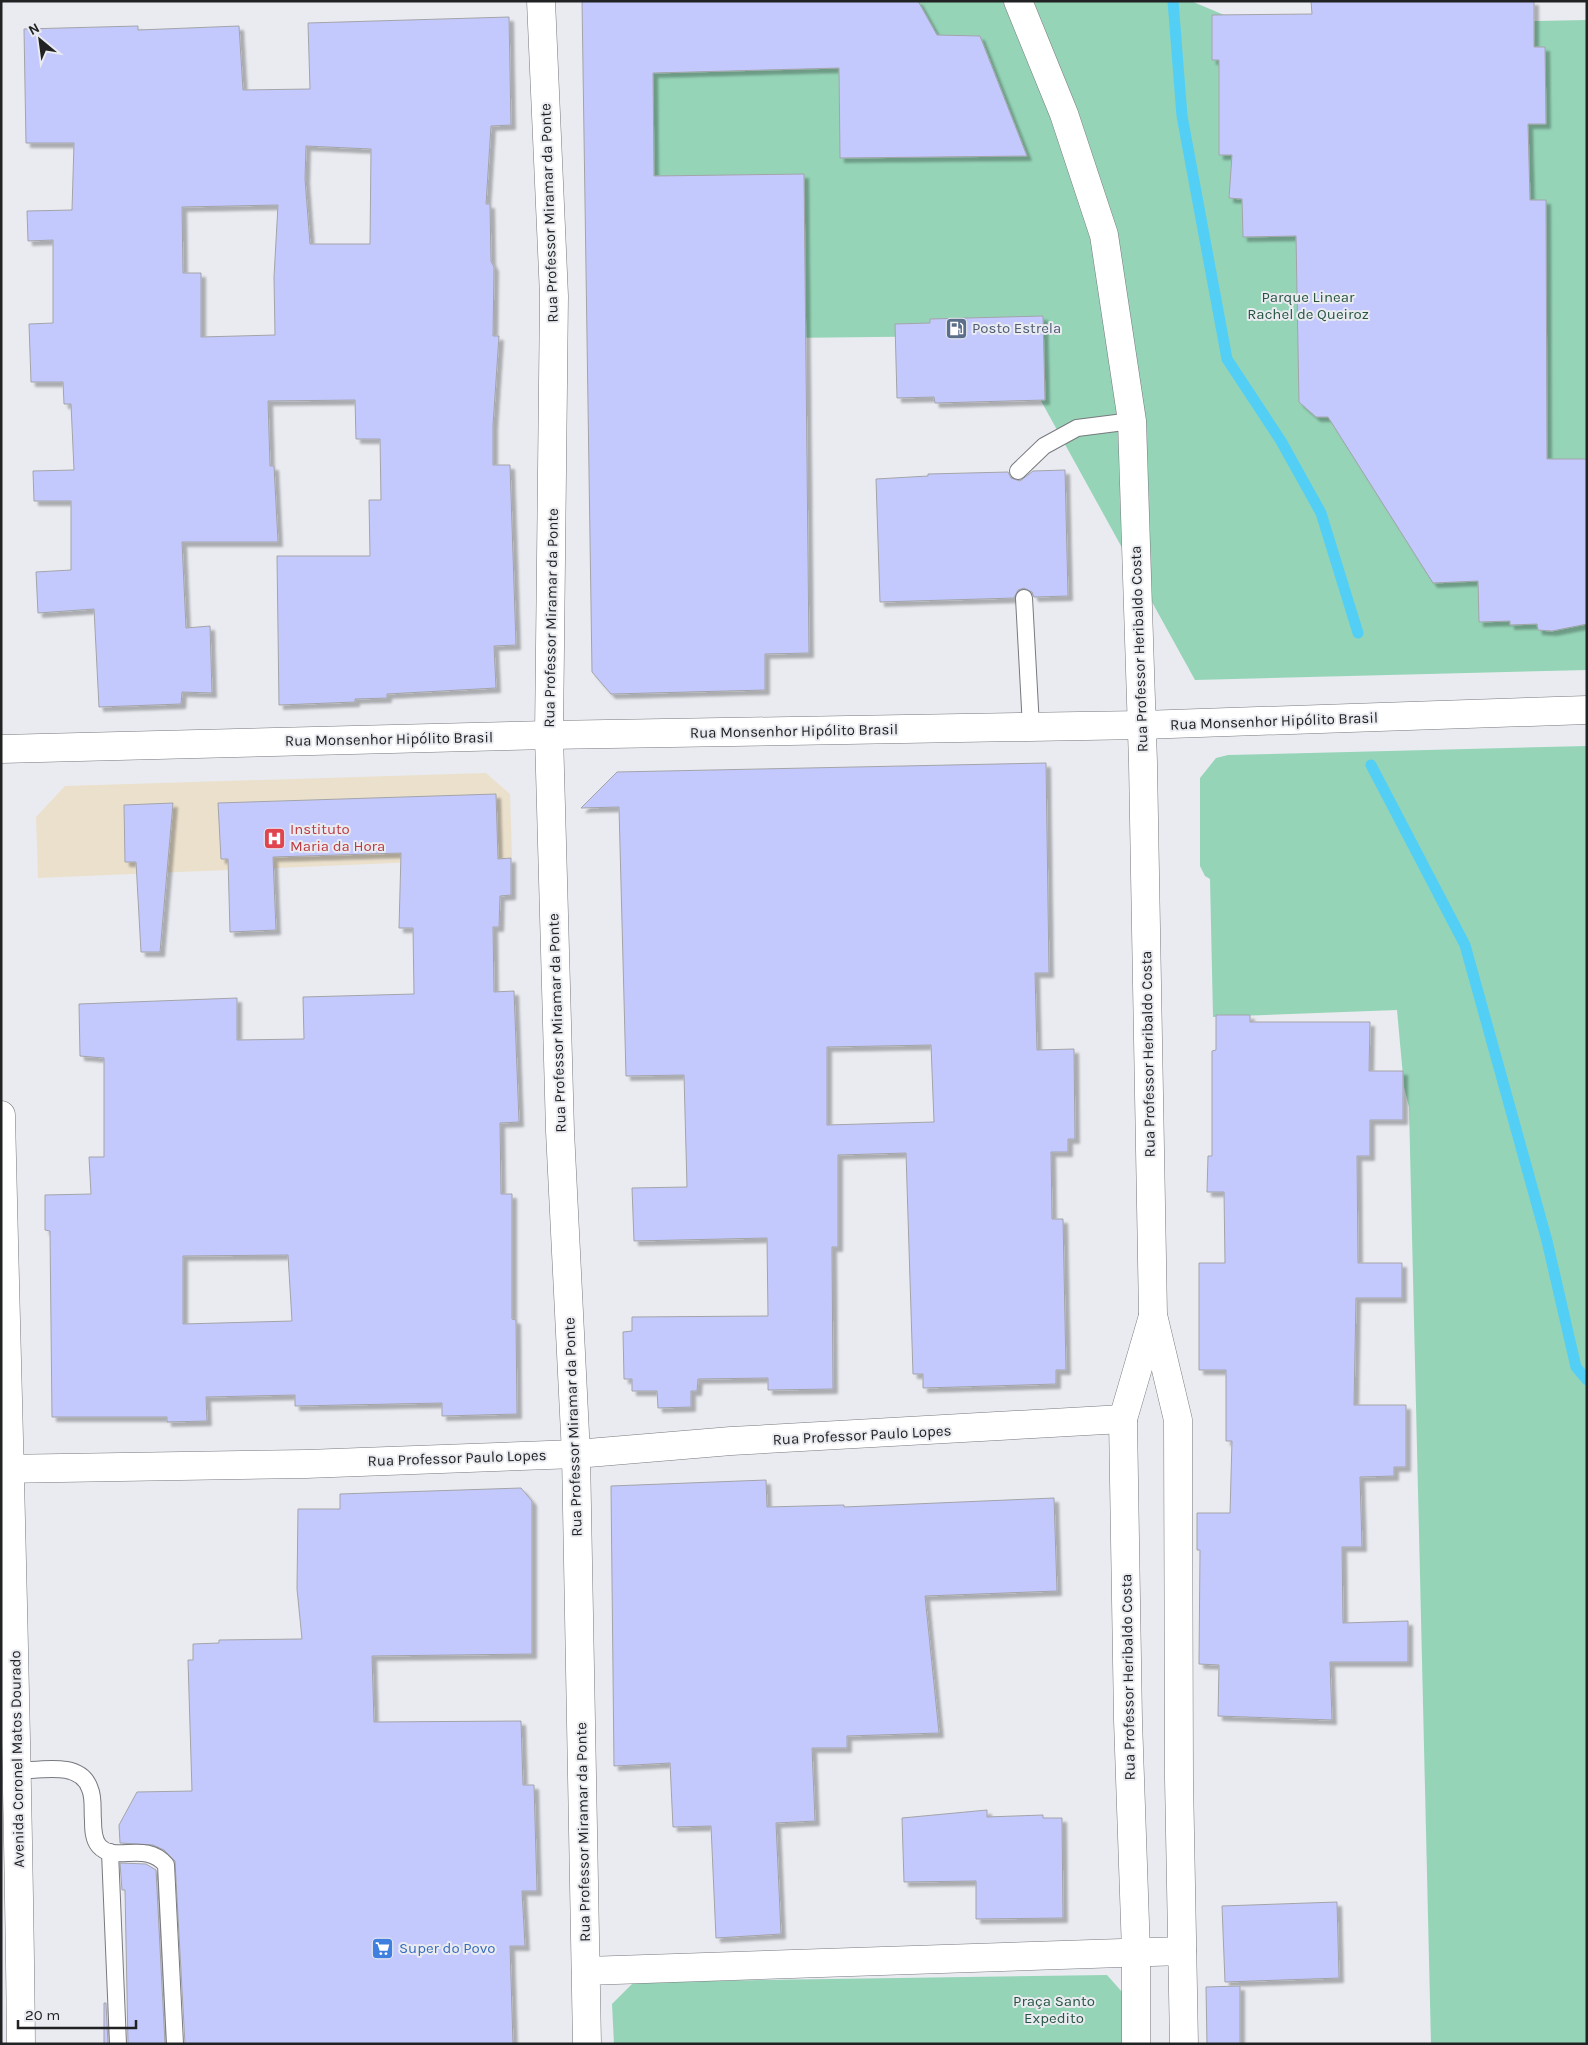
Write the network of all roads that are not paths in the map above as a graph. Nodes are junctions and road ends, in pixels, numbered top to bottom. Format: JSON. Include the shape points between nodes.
{"nodes":[{"id":1,"x":541,"y":1,"type":"edge"},
{"id":2,"x":1018,"y":1,"type":"edge"},
{"id":3,"x":1132,"y":421,"type":"junction"},
{"id":4,"x":1018,"y":471,"type":"dead end"},
{"id":5,"x":1024,"y":598,"type":"dead end"},
{"id":6,"x":1587,"y":710,"type":"edge"},
{"id":7,"x":1142,"y":725,"type":"junction"},
{"id":8,"x":1031,"y":727,"type":"junction"},
{"id":9,"x":549,"y":735,"type":"junction"},
{"id":10,"x":1,"y":748,"type":"edge"},
{"id":11,"x":1,"y":1114,"type":"edge"},
{"id":12,"x":1153,"y":1315,"type":"junction"},
{"id":13,"x":1123,"y":1419,"type":"junction"},
{"id":14,"x":576,"y":1454,"type":"junction"},
{"id":15,"x":5,"y":1469,"type":"edge"},
{"id":16,"x":19,"y":1771,"type":"junction"},
{"id":17,"x":110,"y":1852,"type":"junction"},
{"id":18,"x":1182,"y":1950,"type":"junction"},
{"id":19,"x":1136,"y":1952,"type":"junction"},
{"id":20,"x":586,"y":1971,"type":"junction"},
{"id":21,"x":21,"y":2044,"type":"edge"},
{"id":22,"x":118,"y":2044,"type":"edge"},
{"id":23,"x":175,"y":2044,"type":"edge"},
{"id":24,"x":587,"y":2044,"type":"edge"},
{"id":25,"x":1136,"y":2044,"type":"edge"},
{"id":26,"x":1184,"y":2044,"type":"edge"}],
"edges":[{"from":1,"to":9,"type":"main road","name":"Rua Professor Miramar da Ponte","via":[[554,296]]},
{"from":2,"to":3,"type":"main road","name":"Rua Professor Heribaldo Costa","via":[[1064,114],[1104,236]]},
{"from":3,"to":4,"type":"lane","via":[[1077,428],[1044,446]]},
{"from":3,"to":7,"type":"main road","name":"Rua Professor Heribaldo Costa"},
{"from":5,"to":8,"type":"lane"},
{"from":6,"to":7,"type":"main road","name":"Rua Monsenhor Hipólito Brasil"},
{"from":7,"to":8,"type":"main road","name":"Rua Monsenhor Hipólito Brasil"},
{"from":7,"to":12,"type":"main road","name":"Rua Professor Heribaldo Costa"},
{"from":8,"to":9,"type":"main road","name":"Rua Monsenhor Hipólito Brasil"},
{"from":9,"to":10,"type":"main road","name":"Rua Monsenhor Hipólito Brasil"},
{"from":9,"to":14,"type":"main road","name":"Rua Professor Miramar da Ponte","via":[[559,1121]]},
{"from":11,"to":15,"type":"main road","name":"Avenida Coronel Matos Dourado"},
{"from":12,"to":13,"type":"main road","name":"Rua Professor Heribaldo Costa"},
{"from":12,"to":18,"type":"main road","name":"Rua Professor Heribaldo Costa","via":[[1178,1420]]},
{"from":13,"to":14,"type":"main road","name":"Rua Professor Paulo Lopes","via":[[731,1441]]},
{"from":13,"to":19,"type":"main road","name":"Rua Professor Heribaldo Costa"},
{"from":14,"to":15,"type":"main road","name":"Rua Professor Paulo Lopes","via":[[306,1464]]},
{"from":14,"to":20,"type":"main road","name":"Rua Professor Miramar da Ponte"},
{"from":15,"to":16,"type":"main road","name":"Avenida Coronel Matos Dourado"},
{"from":16,"to":17,"type":"lane","via":[[66,1769],[82,1775],[91,1790],[93,1832],[99,1846]]},
{"from":16,"to":21,"type":"main road","name":"Avenida Coronel Matos Dourado"},
{"from":17,"to":22,"type":"lane"},
{"from":17,"to":23,"type":"lane","via":[[148,1853],[159,1857],[166,1866]]},
{"from":18,"to":19,"type":"main road"},
{"from":18,"to":26,"type":"main road","name":"Rua Professor Heribaldo Costa"},
{"from":19,"to":20,"type":"main road"},
{"from":19,"to":25,"type":"main road","name":"Rua Professor Heribaldo Costa"},
{"from":20,"to":24,"type":"main road","name":"Rua Professor Miramar da Ponte"}]}
